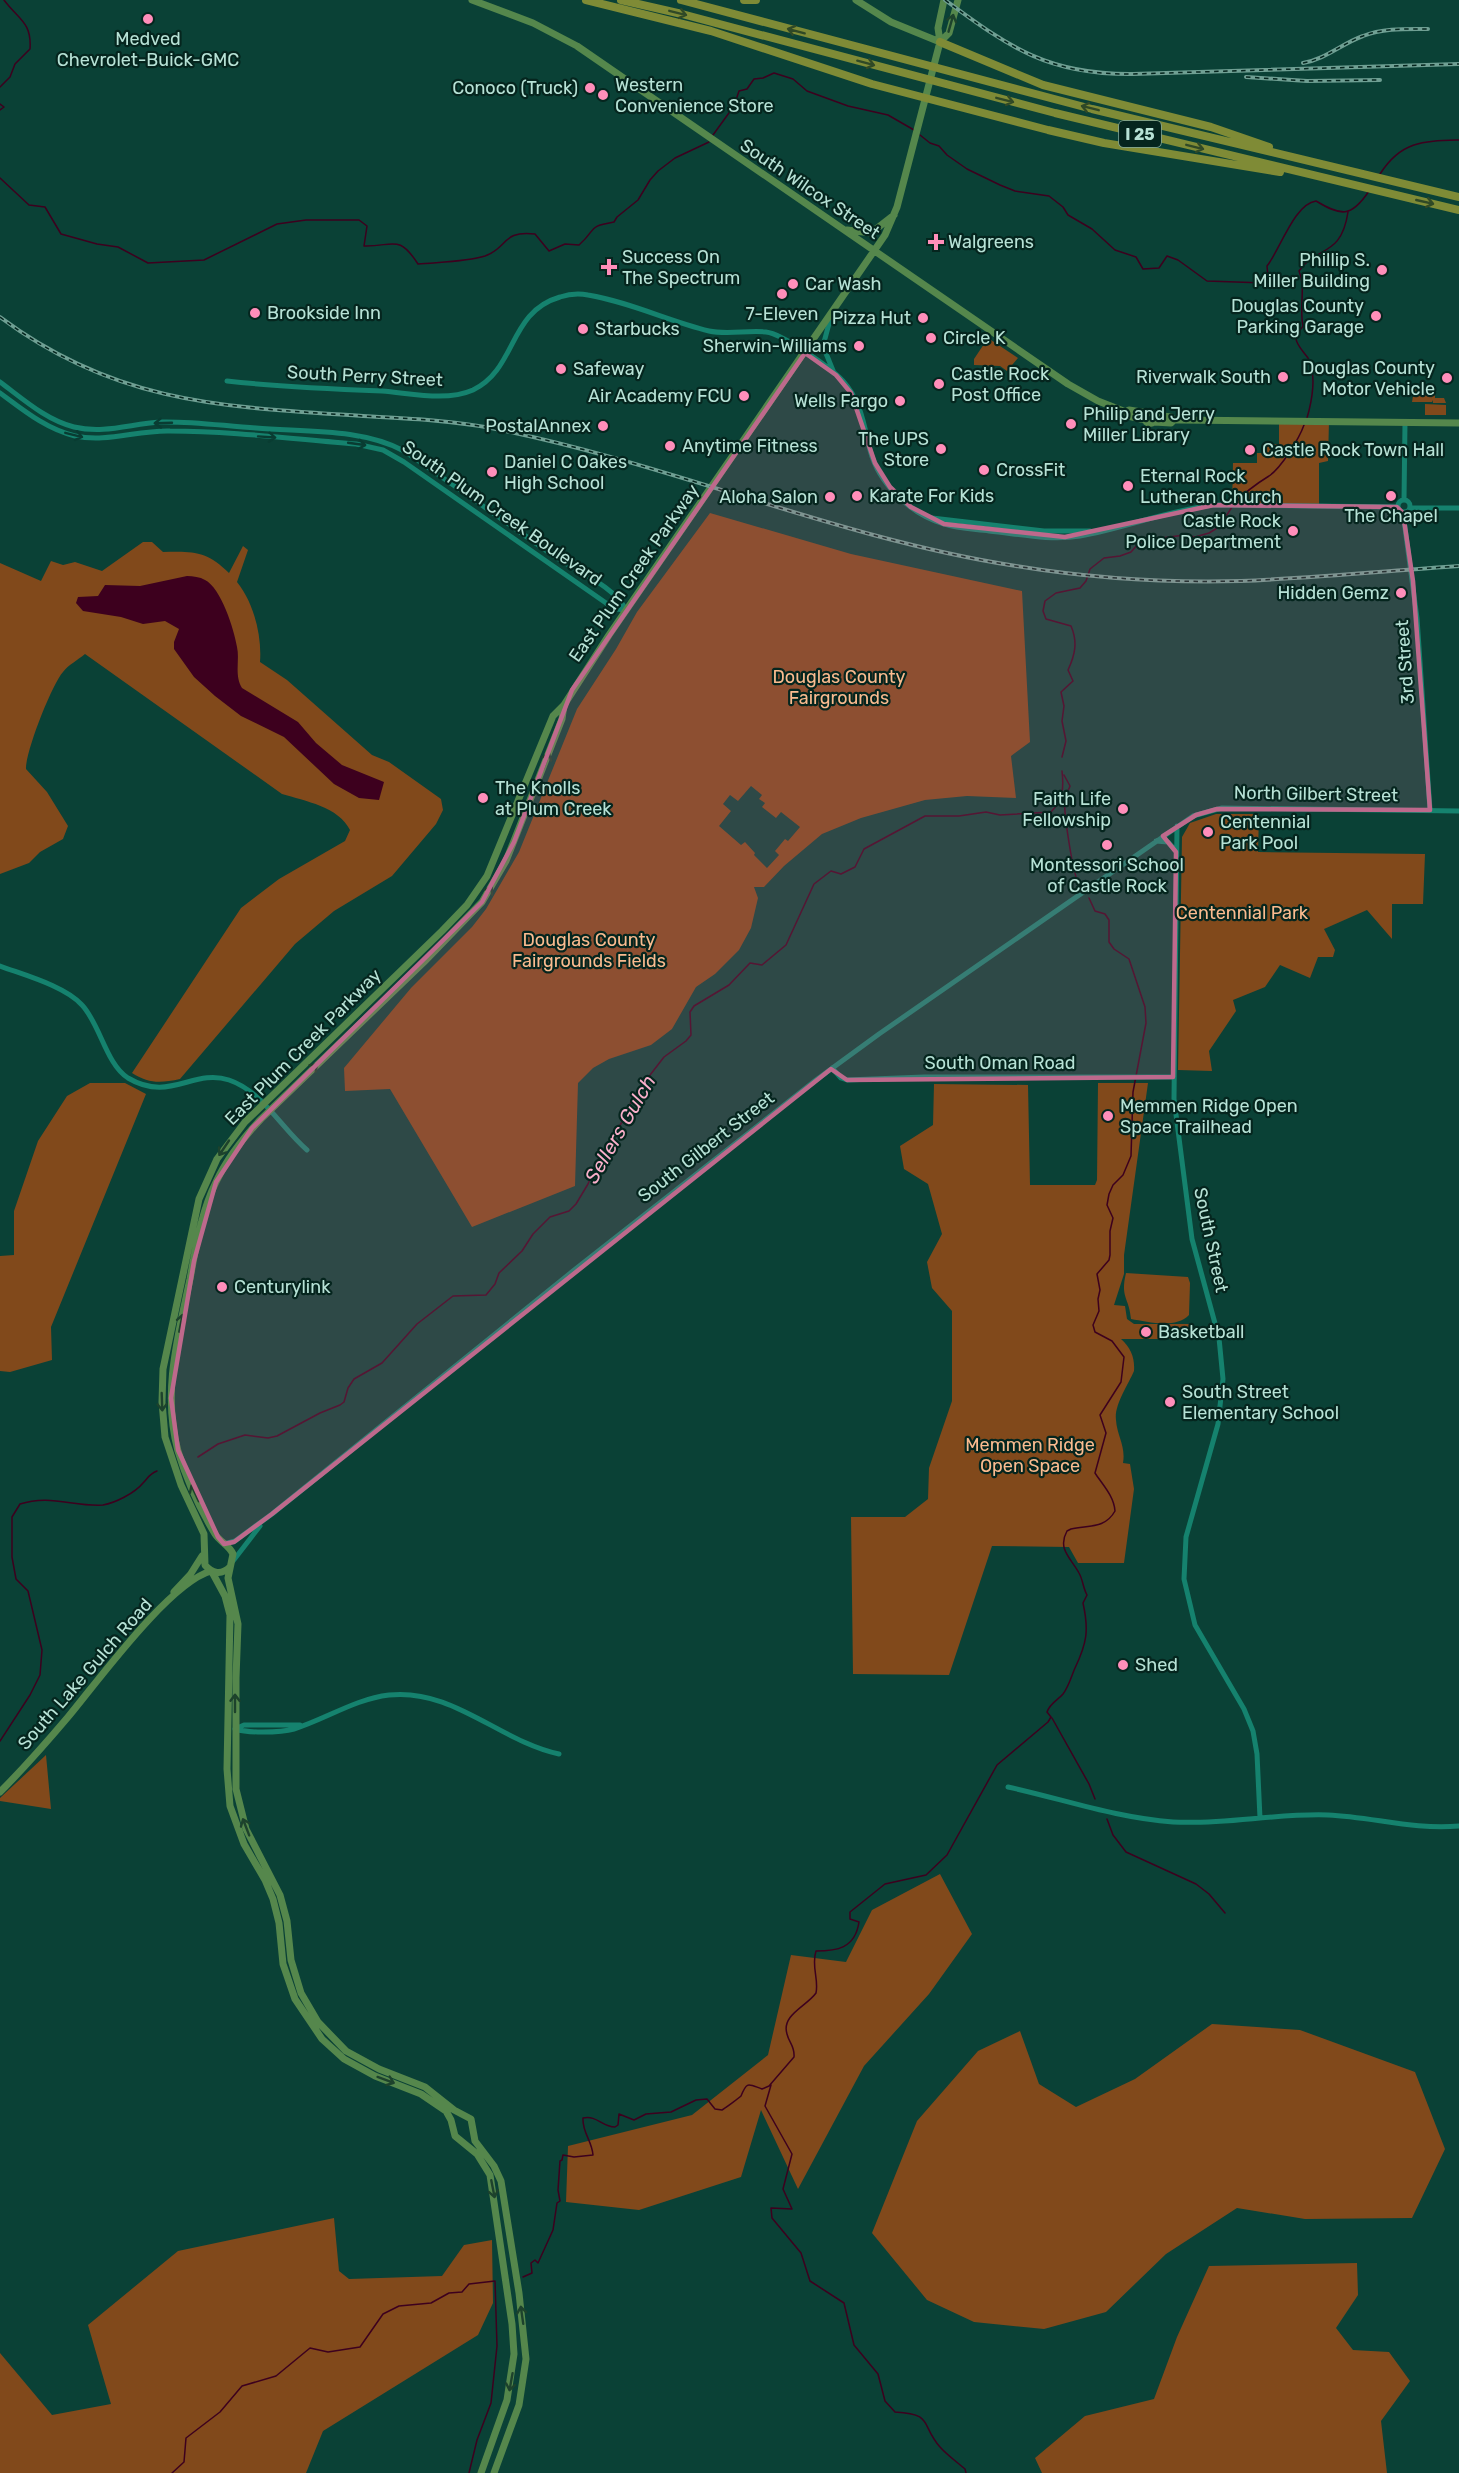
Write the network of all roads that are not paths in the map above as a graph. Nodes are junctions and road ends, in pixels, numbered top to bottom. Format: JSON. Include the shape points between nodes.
{"nodes":[{"id":1,"x":472,"y":0,"type":"edge"},
{"id":2,"x":586,"y":0,"type":"edge"},
{"id":3,"x":621,"y":0,"type":"edge"},
{"id":4,"x":681,"y":0,"type":"edge"},
{"id":5,"x":744,"y":0,"type":"edge"},
{"id":6,"x":756,"y":0,"type":"edge"},
{"id":7,"x":856,"y":0,"type":"edge"},
{"id":8,"x":944,"y":0,"type":"edge"},
{"id":9,"x":958,"y":0,"type":"edge"},
{"id":10,"x":939,"y":42,"type":"junction"},
{"id":11,"x":924,"y":99,"type":"junction"},
{"id":12,"x":1310,"y":161,"type":"junction"},
{"id":13,"x":1332,"y":180,"type":"junction"},
{"id":14,"x":1459,"y":197,"type":"edge"},
{"id":15,"x":1459,"y":210,"type":"edge"},
{"id":16,"x":894,"y":215,"type":"junction"},
{"id":17,"x":843,"y":229,"type":"junction"},
{"id":18,"x":875,"y":252,"type":"junction"},
{"id":19,"x":831,"y":316,"type":"junction"},
{"id":20,"x":805,"y":353,"type":"junction"},
{"id":21,"x":834,"y":373,"type":"junction"},
{"id":22,"x":227,"y":381,"type":"dead end"},
{"id":23,"x":0,"y":382,"type":"edge"},
{"id":24,"x":0,"y":393,"type":"edge"},
{"id":25,"x":1405,"y":423,"type":"junction"},
{"id":26,"x":1459,"y":423,"type":"edge"},
{"id":27,"x":1404,"y":500,"type":"junction"},
{"id":28,"x":1397,"y":507,"type":"junction"},
{"id":29,"x":1410,"y":508,"type":"junction"},
{"id":30,"x":1459,"y":508,"type":"edge"},
{"id":31,"x":1403,"y":513,"type":"junction"},
{"id":32,"x":626,"y":610,"type":"junction"},
{"id":33,"x":564,"y":705,"type":"junction"},
{"id":34,"x":1430,"y":810,"type":"junction"},
{"id":35,"x":1459,"y":811,"type":"edge"},
{"id":36,"x":1177,"y":826,"type":"junction"},
{"id":37,"x":1154,"y":842,"type":"junction"},
{"id":38,"x":1176,"y":852,"type":"junction"},
{"id":39,"x":0,"y":966,"type":"edge"},
{"id":40,"x":832,"y":1068,"type":"junction"},
{"id":41,"x":1173,"y":1077,"type":"junction"},
{"id":42,"x":262,"y":1104,"type":"junction"},
{"id":43,"x":269,"y":1111,"type":"junction"},
{"id":44,"x":307,"y":1150,"type":"dead end"},
{"id":45,"x":272,"y":1514,"type":"junction"},
{"id":46,"x":224,"y":1544,"type":"junction"},
{"id":47,"x":205,"y":1551,"type":"junction"},
{"id":48,"x":231,"y":1564,"type":"junction"},
{"id":49,"x":212,"y":1572,"type":"junction"},
{"id":50,"x":167,"y":1601,"type":"junction"},
{"id":51,"x":230,"y":1636,"type":"junction"},
{"id":52,"x":236,"y":1678,"type":"junction"},
{"id":53,"x":232,"y":1729,"type":"junction"},
{"id":54,"x":559,"y":1754,"type":"dead end"},
{"id":55,"x":1008,"y":1787,"type":"dead end"},
{"id":56,"x":0,"y":1792,"type":"edge"},
{"id":57,"x":1260,"y":1818,"type":"junction"},
{"id":58,"x":1459,"y":1826,"type":"edge"},
{"id":59,"x":259,"y":1870,"type":"junction"},
{"id":60,"x":273,"y":1878,"type":"junction"},
{"id":61,"x":463,"y":2116,"type":"junction"},
{"id":62,"x":453,"y":2126,"type":"junction"},
{"id":63,"x":473,"y":2135,"type":"junction"},
{"id":64,"x":462,"y":2140,"type":"junction"},
{"id":65,"x":481,"y":2473,"type":"edge"},
{"id":66,"x":494,"y":2473,"type":"edge"}],
"edges":[{"from":1,"to":17,"type":"main road","name":"South Wilcox Street","via":[[564,38]]},
{"from":2,"to":11,"type":"highway","via":[[722,34]]},
{"from":3,"to":13,"type":"highway","number":"I 25","one_way":true},
{"from":12,"to":4,"type":"highway","number":"I 25","one_way":true},
{"from":5,"to":6,"type":"highway"},
{"from":7,"to":10,"type":"main road","via":[[881,17]]},
{"from":8,"to":10,"type":"main road"},
{"from":10,"to":9,"type":"main road","one_way":true,"via":[[949,33]]},
{"from":10,"to":11,"type":"main road","name":"East Plum Creek Parkway"},
{"from":10,"to":12,"type":"highway","via":[[1042,84],[1211,127]]},
{"from":11,"to":13,"type":"highway","via":[[1093,140]]},
{"from":11,"to":16,"type":"main road","name":"East Plum Creek Parkway"},
{"from":12,"to":14,"type":"highway","number":"I 25"},
{"from":13,"to":15,"type":"highway","number":"I 25","one_way":true},
{"from":16,"to":17,"type":"main road","via":[[871,233]]},
{"from":16,"to":18,"type":"main road","name":"East Plum Creek Parkway"},
{"from":17,"to":18,"type":"main road","name":"South Wilcox Street"},
{"from":18,"to":19,"type":"main road","name":"East Plum Creek Parkway"},
{"from":18,"to":25,"type":"main road","name":"South Wilcox Street","via":[[1068,384],[1128,416],[1172,423]]},
{"from":19,"to":20,"type":"main road","name":"East Plum Creek Parkway"},
{"from":19,"to":21,"type":"street","via":[[823,346]]},
{"from":20,"to":21,"type":"street","name":"South Perry Street"},
{"from":20,"to":22,"type":"street","name":"South Perry Street","via":[[775,334],[709,331],[605,299],[574,294],[554,299],[533,311],[521,324],[497,370],[483,384],[464,393],[437,396]]},
{"from":20,"to":32,"type":"main road","name":"East Plum Creek Parkway"},
{"from":21,"to":28,"type":"street","name":"South Perry Street","via":[[861,411],[872,457],[881,475],[903,501],[930,518],[1044,531],[1102,531],[1214,505]]},
{"from":32,"to":23,"type":"street","name":"South Plum Creek Boulevard","one_way":true,"via":[[609,592],[404,451],[386,443],[357,436],[176,422],[85,429],[51,418]]},
{"from":24,"to":32,"type":"street","name":"South Plum Creek Boulevard","one_way":true,"via":[[47,425],[84,438],[109,439],[170,431],[376,448],[399,458],[606,603]]},
{"from":25,"to":26,"type":"main road"},
{"from":25,"to":27,"type":"street"},
{"from":27,"to":28,"type":"street"},
{"from":27,"to":29,"type":"street"},
{"from":28,"to":31,"type":"street"},
{"from":29,"to":30,"type":"street"},
{"from":29,"to":31,"type":"street"},
{"from":31,"to":34,"type":"street","name":"3rd Street","via":[[1417,618]]},
{"from":32,"to":33,"type":"main road","name":"East Plum Creek Parkway"},
{"from":33,"to":42,"type":"main road","name":"East Plum Creek Parkway","via":[[554,716],[497,856],[474,896]]},
{"from":43,"to":33,"type":"main road","name":"East Plum Creek Parkway","one_way":true,"via":[[482,902],[514,842]]},
{"from":34,"to":35,"type":"street","name":"North Gilbert Street"},
{"from":34,"to":36,"type":"street","name":"North Gilbert Street","via":[[1222,808],[1199,813]]},
{"from":36,"to":37,"type":"street","name":"South Gilbert Street"},
{"from":36,"to":38,"type":"street","name":"South Street"},
{"from":37,"to":38,"type":"street","via":[[1168,842]]},
{"from":37,"to":40,"type":"street","name":"South Gilbert Street"},
{"from":38,"to":41,"type":"street","name":"South Street"},
{"from":39,"to":42,"type":"street","via":[[76,999],[93,1019],[116,1066],[140,1084],[169,1088],[213,1077],[240,1085]]},
{"from":40,"to":41,"type":"street","name":"South Oman Road","via":[[847,1080]]},
{"from":40,"to":45,"type":"street","name":"South Gilbert Street"},
{"from":41,"to":57,"type":"street","name":"South Street","via":[[1192,1239],[1218,1332],[1223,1371],[1218,1424],[1185,1543],[1184,1579],[1195,1624],[1253,1731]]},
{"from":42,"to":43,"type":"street"},
{"from":42,"to":47,"type":"main road","name":"East Plum Creek Parkway","one_way":true,"via":[[230,1140],[203,1187],[190,1231],[163,1370],[162,1411],[169,1452],[204,1534]]},
{"from":43,"to":44,"type":"street"},
{"from":46,"to":43,"type":"main road","name":"East Plum Creek Parkway","one_way":true,"via":[[204,1511],[178,1450],[171,1410],[172,1371],[212,1191],[237,1146]]},
{"from":45,"to":46,"type":"street","name":"South Gilbert Street","via":[[235,1541]]},
{"from":45,"to":48,"type":"street","name":"South Gilbert Street"},
{"from":46,"to":47,"type":"main road","via":[[214,1543]]},
{"from":46,"to":48,"type":"main road","via":[[232,1552]]},
{"from":47,"to":49,"type":"main road","via":[[204,1563]]},
{"from":47,"to":50,"type":"main road","name":"South Lake Gulch Road"},
{"from":48,"to":49,"type":"main road","via":[[222,1572]]},
{"from":48,"to":52,"type":"main road","via":[[228,1578],[238,1624]]},
{"from":49,"to":50,"type":"main road","name":"South Lake Gulch Road","via":[[199,1576]]},
{"from":49,"to":51,"type":"main road","via":[[228,1605]]},
{"from":50,"to":56,"type":"main road","name":"South Lake Gulch Road"},
{"from":51,"to":52,"type":"main road"},
{"from":51,"to":53,"type":"main road"},
{"from":53,"to":52,"type":"main road","one_way":true},
{"from":53,"to":54,"type":"street","via":[[286,1731],[376,1697],[413,1695],[455,1707],[518,1741]]},
{"from":53,"to":59,"type":"main road","via":[[227,1780],[230,1806],[238,1832]]},
{"from":60,"to":53,"type":"main road","one_way":true,"via":[[254,1846],[240,1809]]},
{"from":55,"to":57,"type":"street","via":[[1146,1820]]},
{"from":57,"to":58,"type":"street","via":[[1336,1815],[1416,1827]]},
{"from":59,"to":60,"type":"main road"},
{"from":59,"to":62,"type":"main road","one_way":true,"via":[[275,1906],[289,1982],[314,2029],[352,2064],[435,2103],[449,2115]]},
{"from":60,"to":61,"type":"main road","via":[[285,1913],[293,1972],[318,2022],[357,2058],[425,2087]]},
{"from":61,"to":62,"type":"main road","via":[[456,2118]]},
{"from":61,"to":63,"type":"main road","via":[[472,2122]]},
{"from":62,"to":64,"type":"main road","via":[[455,2136]]},
{"from":63,"to":64,"type":"main road"},
{"from":66,"to":63,"type":"main road","one_way":true,"via":[[521,2393],[525,2339],[503,2191],[494,2166]]},
{"from":64,"to":65,"type":"main road","one_way":true,"via":[[487,2168],[492,2184],[514,2345],[507,2400]]}]}
